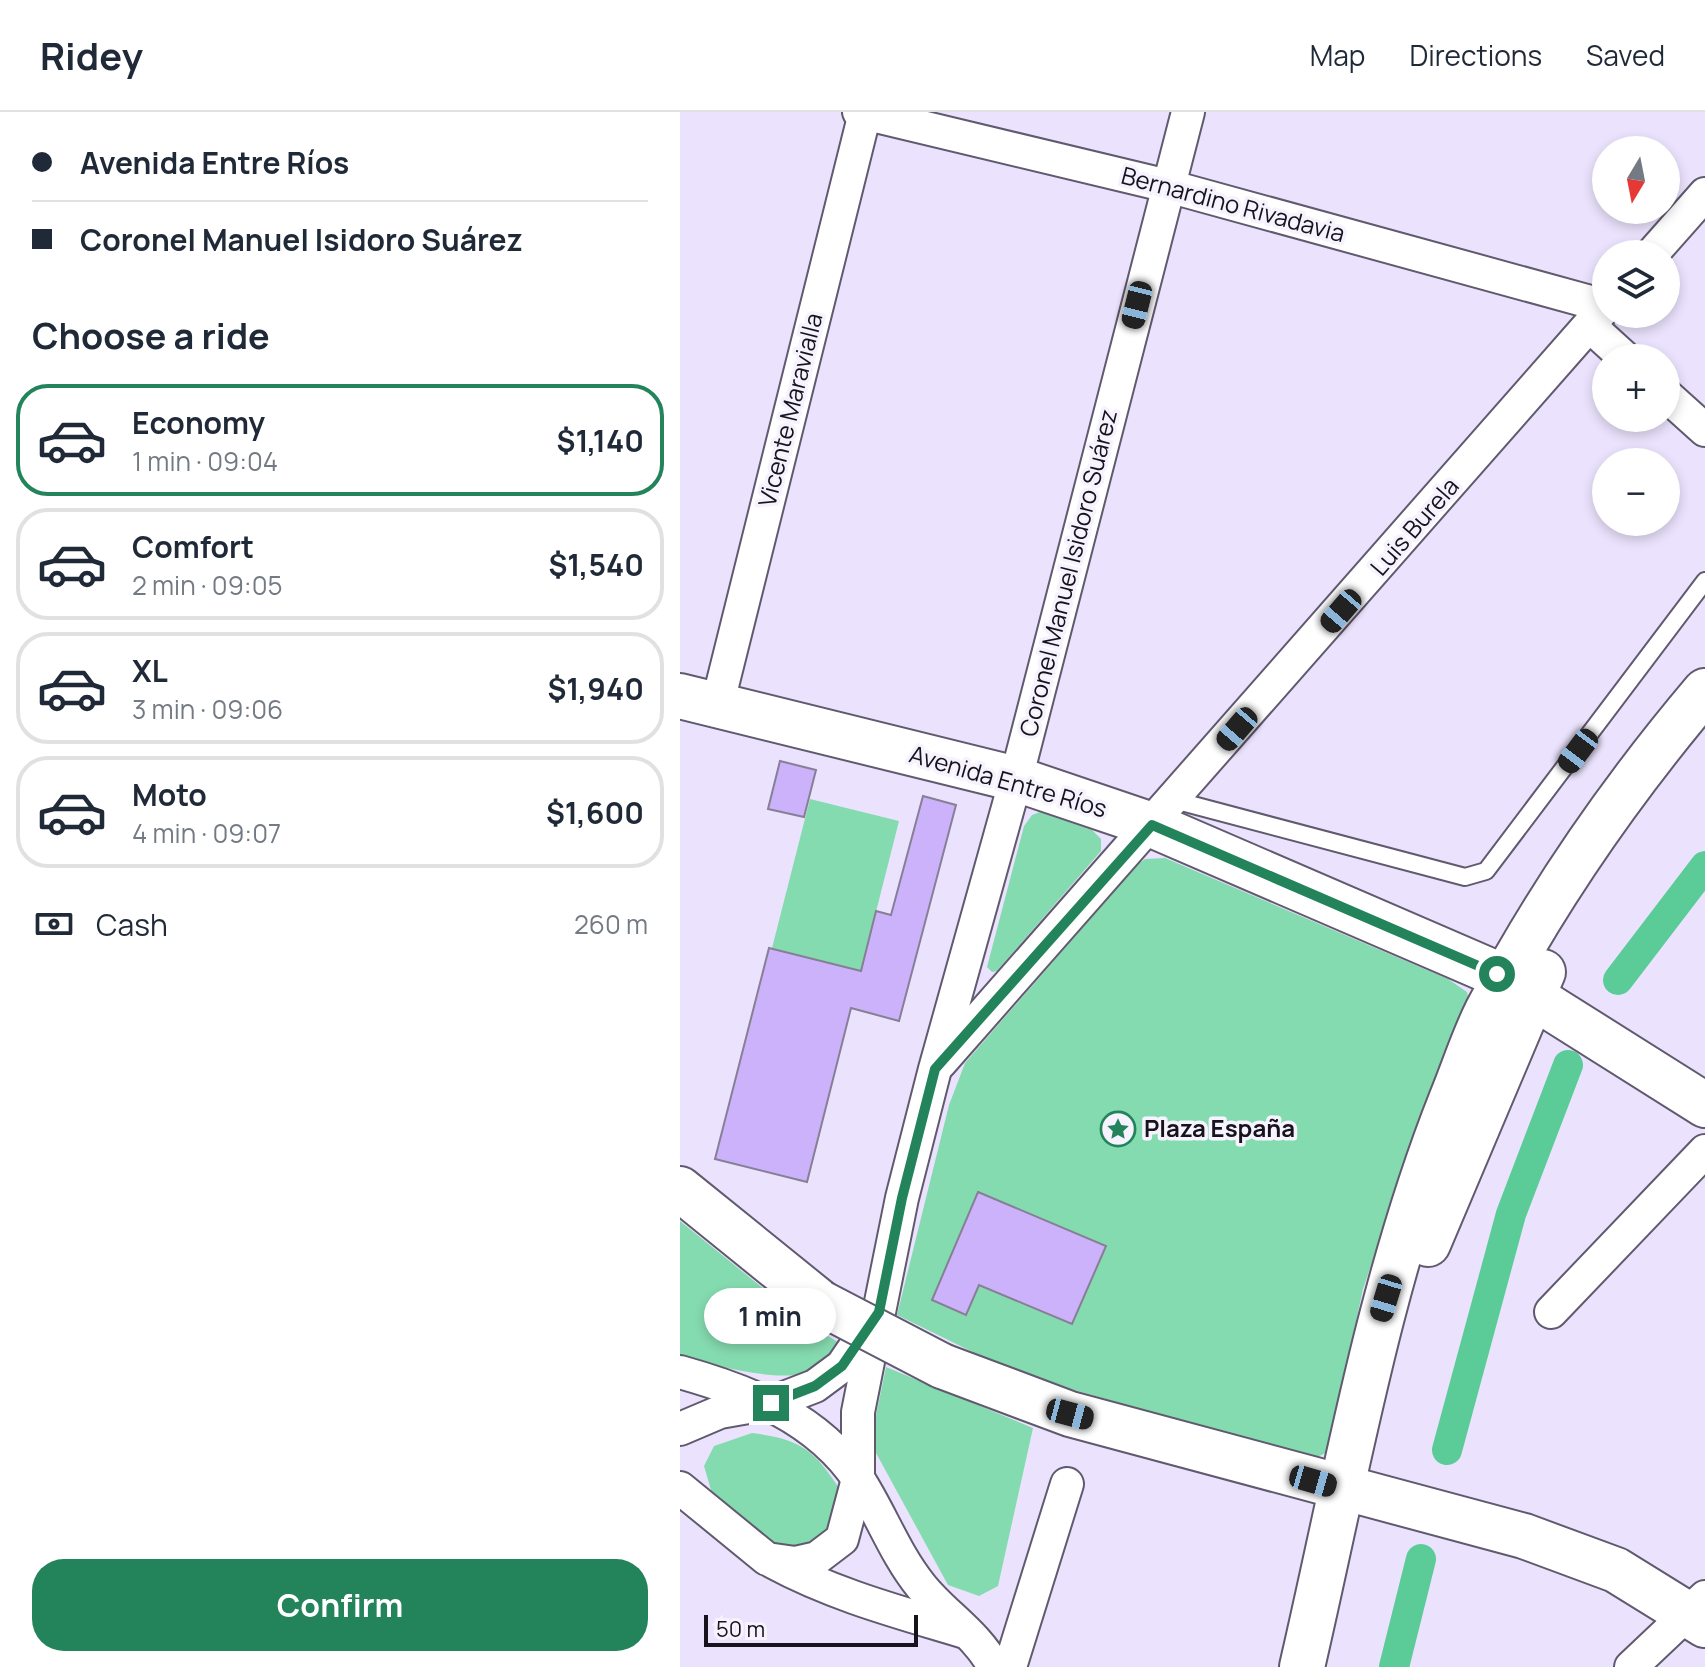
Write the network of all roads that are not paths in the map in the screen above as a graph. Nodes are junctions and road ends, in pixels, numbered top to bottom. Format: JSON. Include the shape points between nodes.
{"nodes":[{"id":1,"x":1188,"y":112,"type":"edge"},
{"id":2,"x":862,"y":113,"type":"edge"},
{"id":3,"x":1168,"y":186,"type":"junction"},
{"id":4,"x":1705,"y":194,"type":"edge"},
{"id":5,"x":1664,"y":240,"type":"edge"},
{"id":6,"x":1592,"y":310,"type":"edge"},
{"id":7,"x":1592,"y":323,"type":"edge"},
{"id":8,"x":1680,"y":408,"type":"edge"},
{"id":9,"x":1705,"y":430,"type":"edge"},
{"id":10,"x":1705,"y":581,"type":"edge"},
{"id":11,"x":1705,"y":691,"type":"edge"},
{"id":12,"x":699,"y":701,"type":"edge"},
{"id":13,"x":1705,"y":734,"type":"edge"},
{"id":14,"x":1016,"y":779,"type":"junction"},
{"id":15,"x":1163,"y":812,"type":"junction"},
{"id":16,"x":1519,"y":988,"type":"junction"},
{"id":17,"x":935,"y":1069,"type":"junction"},
{"id":18,"x":1705,"y":1105,"type":"edge"},
{"id":19,"x":1705,"y":1151,"type":"edge"},
{"id":20,"x":680,"y":1189,"type":"edge"},
{"id":21,"x":879,"y":1312,"type":"junction"},
{"id":22,"x":1551,"y":1312,"type":"dead end"},
{"id":23,"x":680,"y":1372,"type":"edge"},
{"id":24,"x":771,"y":1403,"type":"junction"},
{"id":25,"x":680,"y":1429,"type":"edge"},
{"id":26,"x":858,"y":1479,"type":"junction"},
{"id":27,"x":1067,"y":1484,"type":"dead end"},
{"id":28,"x":680,"y":1488,"type":"edge"},
{"id":29,"x":1355,"y":1493,"type":"junction"},
{"id":30,"x":767,"y":1559,"type":"junction"},
{"id":31,"x":1700,"y":1612,"type":"edge"},
{"id":32,"x":968,"y":1633,"type":"junction"},
{"id":33,"x":994,"y":1667,"type":"edge"},
{"id":34,"x":1010,"y":1667,"type":"edge"},
{"id":35,"x":1302,"y":1667,"type":"edge"},
{"id":36,"x":1315,"y":1667,"type":"edge"},
{"id":37,"x":1631,"y":1667,"type":"edge"}],
"edges":[{"from":1,"to":3,"type":"street","name":"Coronel Manuel Isidoro Suárez"},
{"from":2,"to":3,"type":"street","name":"Bernardino Rivadavia"},
{"from":2,"to":12,"type":"street","name":"Vicente Maravialla"},
{"from":3,"to":6,"type":"street","name":"Bernardino Rivadavia"},
{"from":3,"to":14,"type":"street","name":"Coronel Manuel Isidoro Suárez"},
{"from":4,"to":5,"type":"street"},
{"from":7,"to":15,"type":"street","name":"Luis Burela"},
{"from":8,"to":9,"type":"street"},
{"from":10,"to":15,"type":"lane","via":[[1486,871],[1465,877]]},
{"from":11,"to":16,"type":"main road","via":[[1588,845]]},
{"from":12,"to":14,"type":"main road","name":"Avenida Entre Ríos"},
{"from":13,"to":16,"type":"main road","via":[[1677,765],[1554,949]]},
{"from":14,"to":15,"type":"main road","name":"Avenida Entre Ríos"},
{"from":14,"to":17,"type":"street","name":"Coronel Manuel Isidoro Suárez"},
{"from":15,"to":16,"type":"main road","name":"Avenida Entre Ríos"},
{"from":15,"to":17,"type":"street","name":"Luis Burela"},
{"from":16,"to":18,"type":"main road","name":"Avenida Entre Ríos"},
{"from":16,"to":29,"type":"main road","via":[[1486,1013],[1427,1161],[1378,1325]]},
{"from":17,"to":21,"type":"street","name":"Coronel Manuel Isidoro Suárez"},
{"from":19,"to":22,"type":"street"},
{"from":20,"to":29,"type":"main road","bridge":true,"via":[[821,1303],[942,1366],[1070,1414]]},
{"from":21,"to":24,"type":"street","name":"Coronel Manuel Isidoro Suárez","via":[[842,1366],[815,1386]]},
{"from":21,"to":26,"type":"street","via":[[858,1412]]},
{"from":23,"to":24,"type":"street"},
{"from":24,"to":25,"type":"street","name":"Coronel Manuel Isidoro Suárez","via":[[720,1412]]},
{"from":24,"to":26,"type":"street","via":[[814,1432]]},
{"from":26,"to":30,"type":"street","via":[[842,1539],[817,1558],[795,1563]]},
{"from":26,"to":32,"type":"street","via":[[921,1586]]},
{"from":27,"to":34,"type":"street"},
{"from":28,"to":30,"type":"street"},
{"from":29,"to":31,"type":"main road","via":[[1524,1536],[1616,1570]]},
{"from":29,"to":35,"type":"main road"},
{"from":29,"to":36,"type":"main road"},
{"from":30,"to":32,"type":"street","via":[[855,1599]]},
{"from":31,"to":37,"type":"street"},
{"from":32,"to":33,"type":"street"}]}
